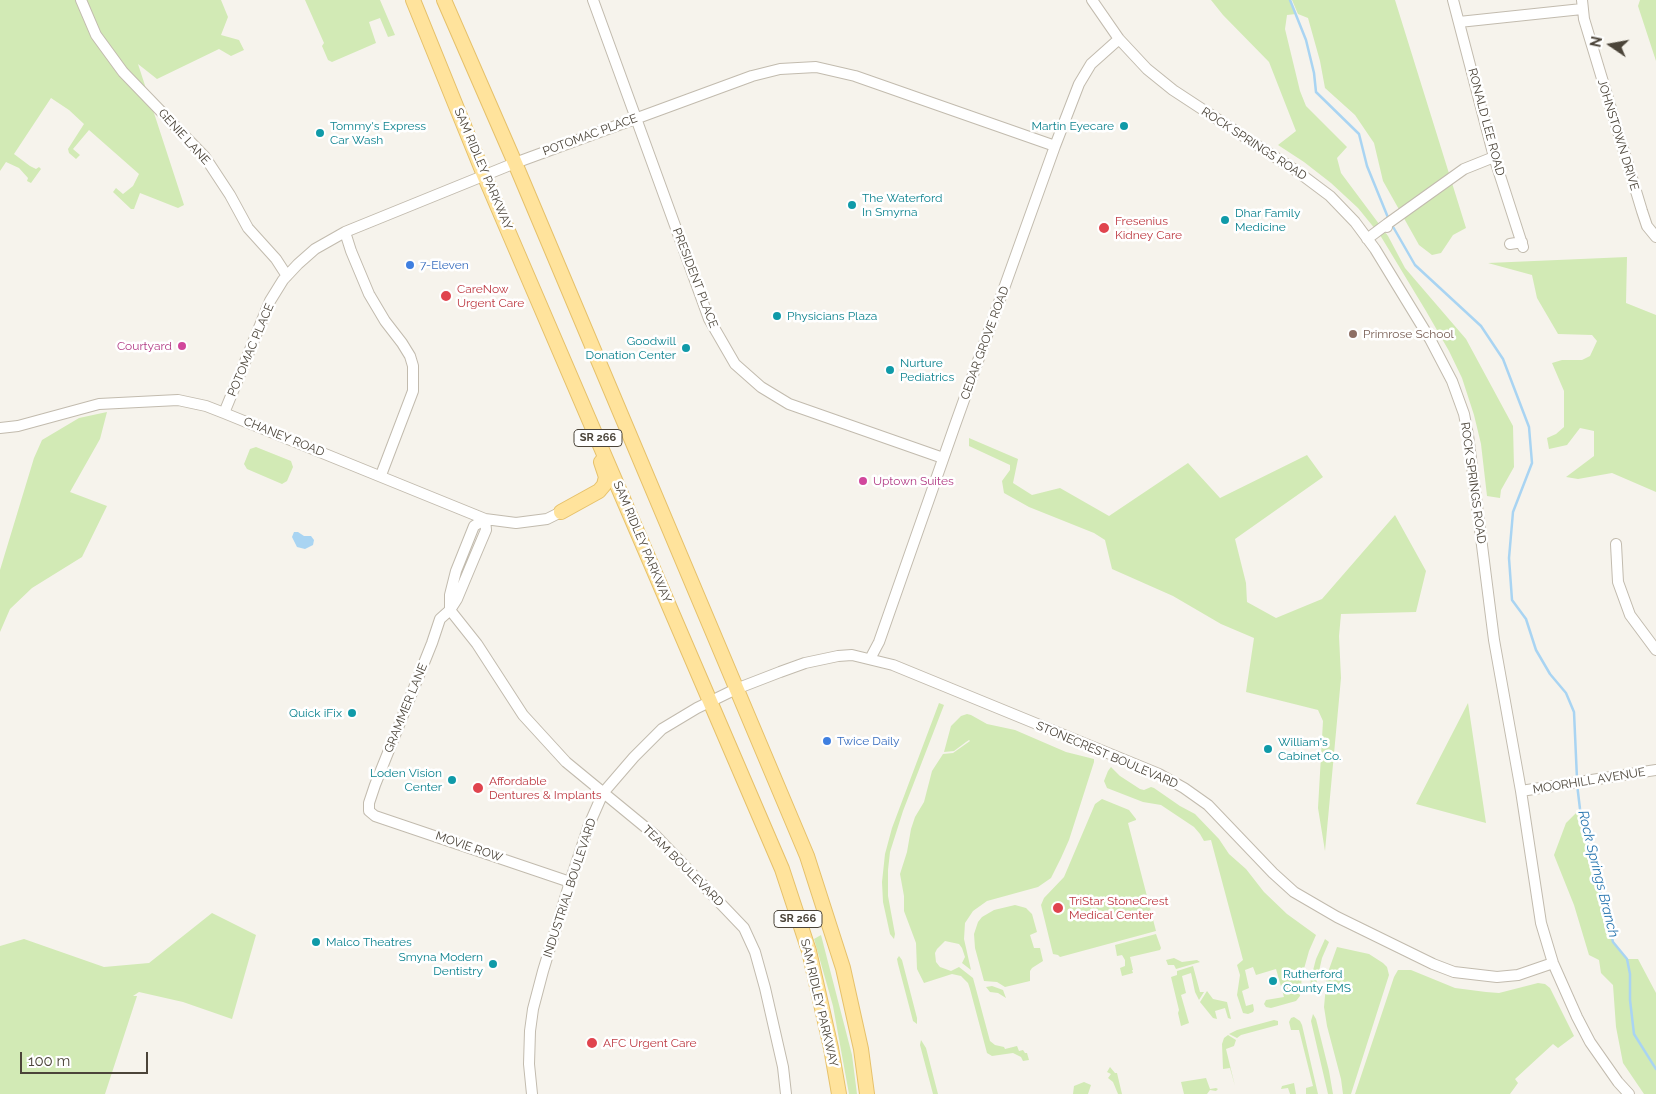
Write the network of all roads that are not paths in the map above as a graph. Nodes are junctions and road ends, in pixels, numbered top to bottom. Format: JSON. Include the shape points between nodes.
{"nodes":[{"id":1,"x":81,"y":0,"type":"edge"},
{"id":2,"x":412,"y":0,"type":"edge"},
{"id":3,"x":444,"y":0,"type":"edge"},
{"id":4,"x":593,"y":0,"type":"edge"},
{"id":5,"x":1092,"y":0,"type":"edge"},
{"id":6,"x":1453,"y":0,"type":"edge"},
{"id":7,"x":1582,"y":4,"type":"edge"},
{"id":8,"x":1459,"y":22,"type":"junction"},
{"id":9,"x":1119,"y":39,"type":"junction"},
{"id":10,"x":636,"y":118,"type":"junction"},
{"id":11,"x":1055,"y":146,"type":"junction"},
{"id":12,"x":1494,"y":157,"type":"junction"},
{"id":13,"x":515,"y":163,"type":"junction"},
{"id":14,"x":484,"y":175,"type":"junction"},
{"id":15,"x":345,"y":232,"type":"junction"},
{"id":16,"x":1656,"y":237,"type":"edge"},
{"id":17,"x":1368,"y":239,"type":"junction"},
{"id":18,"x":1510,"y":244,"type":"dead end"},
{"id":19,"x":287,"y":276,"type":"junction"},
{"id":20,"x":560,"y":351,"type":"junction"},
{"id":21,"x":224,"y":413,"type":"junction"},
{"id":22,"x":0,"y":428,"type":"edge"},
{"id":23,"x":943,"y":458,"type":"junction"},
{"id":24,"x":380,"y":476,"type":"junction"},
{"id":25,"x":560,"y":512,"type":"joint"},
{"id":26,"x":485,"y":519,"type":"junction"},
{"id":27,"x":1616,"y":544,"type":"dead end"},
{"id":28,"x":464,"y":552,"type":"junction"},
{"id":29,"x":475,"y":556,"type":"junction"},
{"id":30,"x":456,"y":571,"type":"junction"},
{"id":31,"x":450,"y":610,"type":"junction"},
{"id":32,"x":440,"y":619,"type":"junction"},
{"id":33,"x":1656,"y":650,"type":"edge"},
{"id":34,"x":870,"y":659,"type":"junction"},
{"id":35,"x":736,"y":689,"type":"junction"},
{"id":36,"x":710,"y":701,"type":"junction"},
{"id":37,"x":1656,"y":770,"type":"edge"},
{"id":38,"x":1521,"y":791,"type":"junction"},
{"id":39,"x":603,"y":793,"type":"junction"},
{"id":40,"x":369,"y":811,"type":"joint"},
{"id":41,"x":570,"y":882,"type":"junction"},
{"id":42,"x":1553,"y":963,"type":"junction"},
{"id":43,"x":532,"y":1094,"type":"edge"},
{"id":44,"x":786,"y":1094,"type":"edge"},
{"id":45,"x":839,"y":1094,"type":"edge"},
{"id":46,"x":867,"y":1094,"type":"edge"},
{"id":47,"x":1629,"y":1094,"type":"edge"}],
"edges":[{"from":1,"to":19,"type":"street","name":"GENIE LANE","via":[[96,35],[117,64],[206,157],[248,228]]},
{"from":2,"to":14,"type":"main road","name":"SAM RIDLEY PARKWAY","number":"SR 266"},
{"from":3,"to":13,"type":"main road","number":"SR 266"},
{"from":4,"to":10,"type":"street","name":"PRESIDENT PLACE"},
{"from":5,"to":9,"type":"street","name":"ROCK SPRINGS ROAD"},
{"from":6,"to":8,"type":"street","name":"RONALD LEE ROAD"},
{"from":7,"to":8,"type":"street"},
{"from":7,"to":16,"type":"street","name":"JOHNSTOWN DRIVE","via":[[1642,212]]},
{"from":8,"to":12,"type":"street","name":"RONALD LEE ROAD"},
{"from":9,"to":11,"type":"street","name":"CEDAR GROVE ROAD","via":[[1090,64]]},
{"from":9,"to":17,"type":"street","name":"ROCK SPRINGS ROAD","via":[[1147,69],[1173,90],[1330,196]]},
{"from":10,"to":11,"type":"street","name":"POTOMAC PLACE","via":[[752,76],[780,69],[816,67],[855,76]]},
{"from":10,"to":13,"type":"street","name":"POTOMAC PLACE"},
{"from":10,"to":23,"type":"street","name":"PRESIDENT PLACE","via":[[709,319],[735,364],[760,387],[789,404]]},
{"from":11,"to":23,"type":"street","name":"CEDAR GROVE ROAD"},
{"from":12,"to":17,"type":"street","via":[[1464,169]]},
{"from":12,"to":18,"type":"street","name":"RONALD LEE ROAD","via":[[1523,245]]},
{"from":13,"to":14,"type":"street","name":"POTOMAC PLACE"},
{"from":13,"to":35,"type":"main road","number":"SR 266"},
{"from":14,"to":15,"type":"street","name":"POTOMAC PLACE"},
{"from":14,"to":20,"type":"main road","name":"SAM RIDLEY PARKWAY","number":"SR 266"},
{"from":15,"to":19,"type":"street","name":"POTOMAC PLACE","via":[[315,249]]},
{"from":15,"to":24,"type":"street","via":[[369,294],[410,356],[412,366],[412,391]]},
{"from":17,"to":38,"type":"street","name":"ROCK SPRINGS ROAD","via":[[1430,339],[1452,381],[1464,414],[1474,468],[1486,589]]},
{"from":19,"to":21,"type":"street","name":"POTOMAC PLACE","via":[[270,301]]},
{"from":20,"to":25,"type":"main road","via":[[606,477],[599,491]]},
{"from":20,"to":36,"type":"main road","name":"SAM RIDLEY PARKWAY","number":"SR 266"},
{"from":21,"to":22,"type":"street","name":"CHANEY ROAD","via":[[178,400],[99,404]]},
{"from":21,"to":24,"type":"street","name":"CHANEY ROAD"},
{"from":23,"to":34,"type":"street","name":"CEDAR GROVE ROAD","via":[[879,642]]},
{"from":24,"to":26,"type":"street","name":"CHANEY ROAD"},
{"from":25,"to":26,"type":"street","name":"CHANEY ROAD","via":[[547,519],[516,523]]},
{"from":26,"to":28,"type":"street","via":[[474,526]]},
{"from":26,"to":29,"type":"street","via":[[486,530]]},
{"from":27,"to":33,"type":"street","via":[[1618,582],[1630,615]]},
{"from":28,"to":29,"type":"street"},
{"from":28,"to":30,"type":"street"},
{"from":29,"to":31,"type":"street"},
{"from":30,"to":31,"type":"street"},
{"from":30,"to":32,"type":"street"},
{"from":31,"to":32,"type":"street","name":"GRAMMER LANE"},
{"from":31,"to":39,"type":"street","name":"TEAM BOULEVARD","via":[[477,644],[523,715],[566,762]]},
{"from":32,"to":40,"type":"street","name":"GRAMMER LANE","via":[[375,784]]},
{"from":34,"to":35,"type":"street","name":"STONECREST BOULEVARD","via":[[838,656],[805,663]]},
{"from":34,"to":42,"type":"street","name":"STONECREST BOULEVARD","via":[[893,665],[1159,774],[1208,805],[1294,892],[1433,964],[1454,972],[1497,977],[1518,975]]},
{"from":35,"to":36,"type":"street","name":"INDUSTRIAL BOULEVARD"},
{"from":35,"to":46,"type":"main road","number":"SR 266","via":[[806,856],[837,949],[861,1049]]},
{"from":36,"to":39,"type":"street","name":"INDUSTRIAL BOULEVARD","via":[[662,730]]},
{"from":36,"to":45,"type":"main road","name":"SAM RIDLEY PARKWAY","number":"SR 266","via":[[782,869],[809,951]]},
{"from":37,"to":38,"type":"street","name":"MOORHILL AVENUE"},
{"from":38,"to":42,"type":"street","name":"ROCK SPRINGS ROAD","via":[[1542,923]]},
{"from":39,"to":41,"type":"street","name":"INDUSTRIAL BOULEVARD"},
{"from":39,"to":44,"type":"street","name":"TEAM BOULEVARD","via":[[656,836],[744,928],[765,988]]},
{"from":40,"to":41,"type":"street","name":"MOVIE ROW","via":[[375,816]]},
{"from":41,"to":43,"type":"street","name":"INDUSTRIAL BOULEVARD","via":[[533,1009],[529,1064]]},
{"from":42,"to":47,"type":"street","name":"ROCK SPRINGS ROAD","via":[[1590,1042]]}]}
